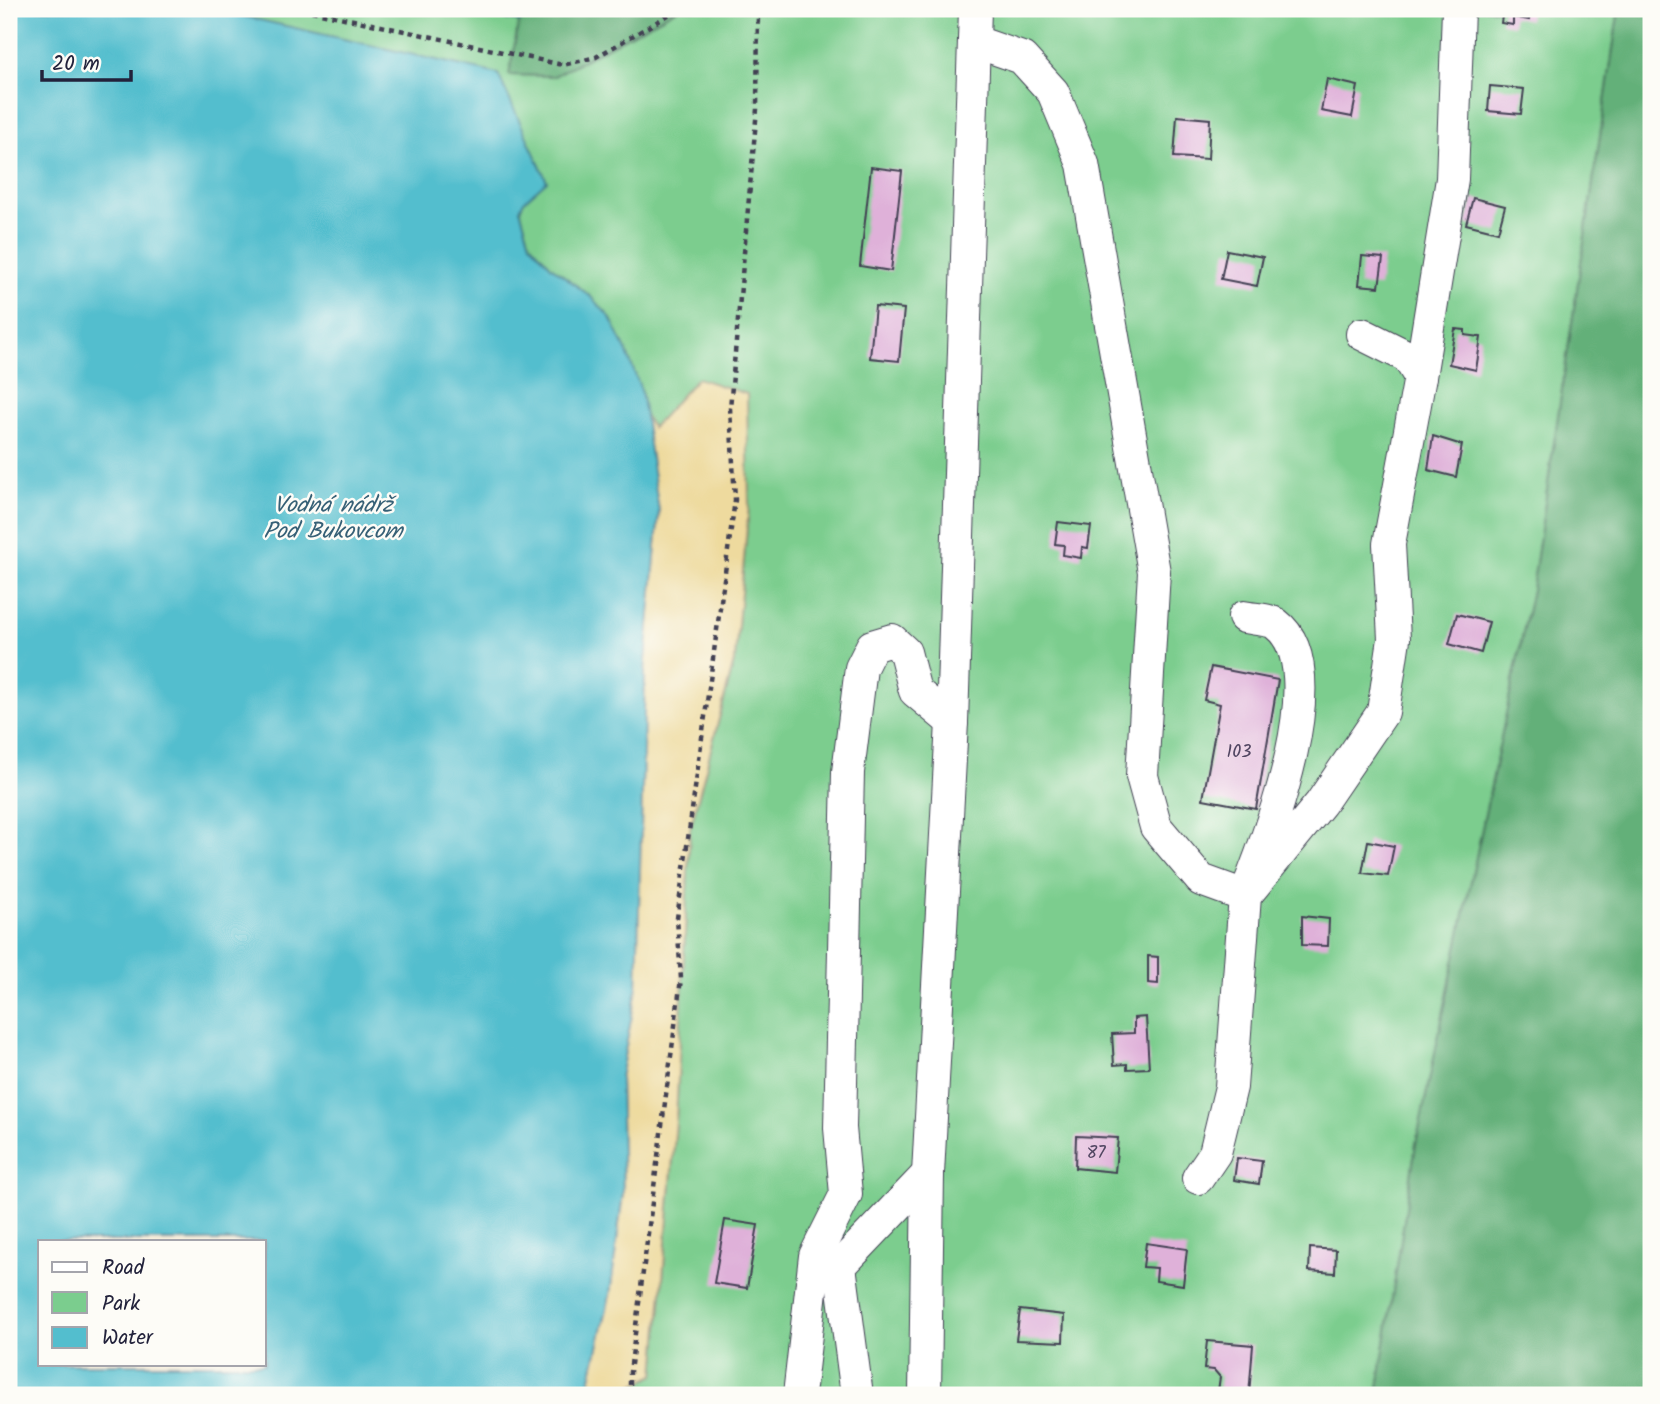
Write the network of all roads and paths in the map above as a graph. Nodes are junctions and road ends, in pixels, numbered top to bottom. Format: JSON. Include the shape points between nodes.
{"nodes":[{"id":1,"x":302,"y":9,"type":"edge"},
{"id":2,"x":679,"y":9,"type":"edge"},
{"id":3,"x":758,"y":9,"type":"edge"},
{"id":4,"x":975,"y":9,"type":"edge"},
{"id":5,"x":1458,"y":9,"type":"edge"},
{"id":6,"x":976,"y":42,"type":"junction"},
{"id":7,"x":1362,"y":334,"type":"dead end"},
{"id":8,"x":1420,"y":377,"type":"junction"},
{"id":9,"x":1244,"y":617,"type":"dead end"},
{"id":10,"x":952,"y":722,"type":"junction"},
{"id":11,"x":1245,"y":896,"type":"junction"},
{"id":12,"x":928,"y":1174,"type":"junction"},
{"id":13,"x":1198,"y":1178,"type":"dead end"},
{"id":14,"x":630,"y":1395,"type":"edge"},
{"id":15,"x":799,"y":1395,"type":"edge"},
{"id":16,"x":857,"y":1395,"type":"edge"},
{"id":17,"x":925,"y":1395,"type":"edge"}],
"edges":[{"from":1,"to":2,"type":"path","via":[[563,65],[596,57]]},
{"from":3,"to":14,"type":"path","via":[[757,109],[730,408],[735,500],[677,918],[681,979]]},
{"from":4,"to":6,"type":"street"},
{"from":5,"to":8,"type":"street","via":[[1452,179]]},
{"from":6,"to":10,"type":"street"},
{"from":6,"to":11,"type":"street","via":[[1022,58],[1053,92],[1083,164],[1154,572],[1142,776],[1156,827],[1201,880]]},
{"from":7,"to":8,"type":"street","via":[[1408,356]]},
{"from":8,"to":11,"type":"street","via":[[1389,544],[1394,639],[1383,712],[1321,803]]},
{"from":9,"to":11,"type":"street","via":[[1275,624],[1296,650],[1300,710],[1277,816]]},
{"from":10,"to":12,"type":"street"},
{"from":10,"to":15,"type":"street","via":[[915,691],[905,652],[892,640],[872,646],[861,668],[848,772],[840,1128],[846,1194],[815,1256]]},
{"from":11,"to":13,"type":"street","via":[[1231,1087],[1215,1153]]},
{"from":12,"to":16,"type":"street","via":[[840,1266]]},
{"from":12,"to":17,"type":"street"}]}
